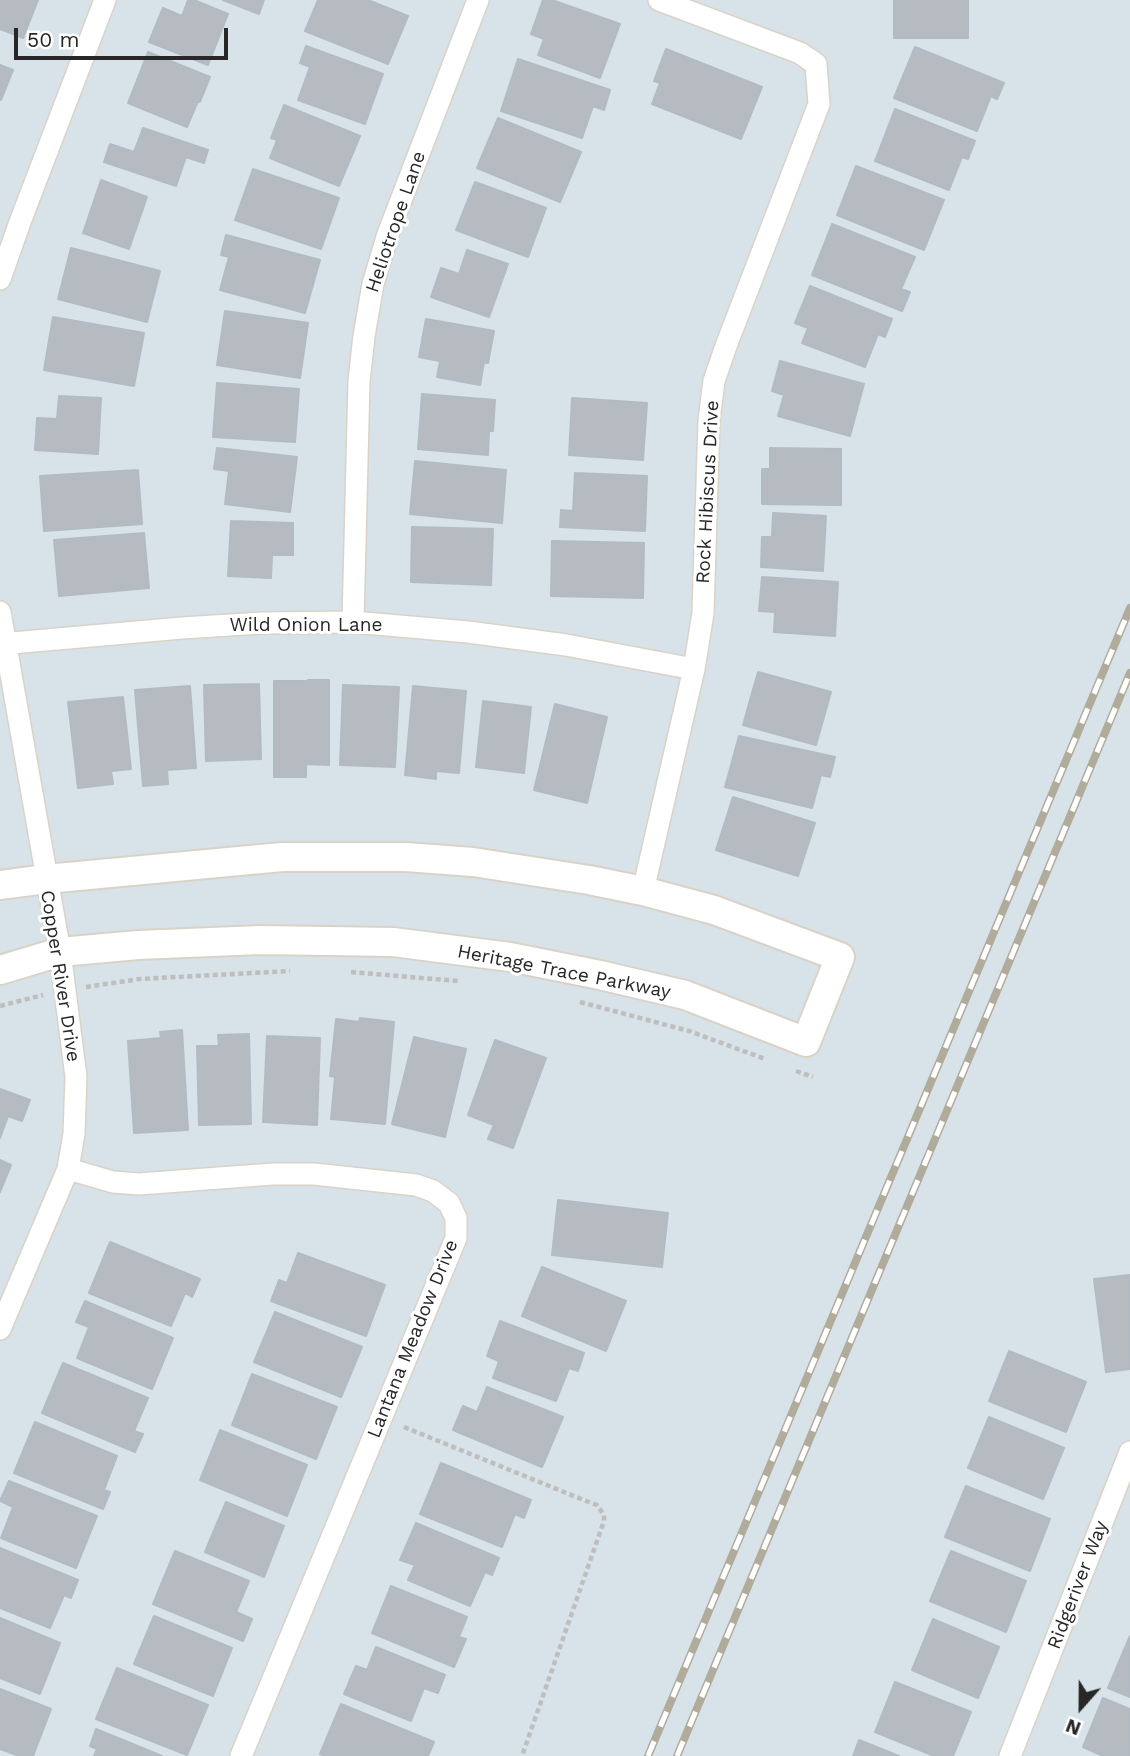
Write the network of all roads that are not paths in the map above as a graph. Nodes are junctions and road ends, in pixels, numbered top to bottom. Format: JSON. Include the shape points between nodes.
{"nodes":[{"id":1,"x":105,"y":0,"type":"edge"},
{"id":2,"x":478,"y":0,"type":"edge"},
{"id":3,"x":659,"y":0,"type":"edge"},
{"id":4,"x":0,"y":279,"type":"edge"},
{"id":5,"x":0,"y":612,"type":"edge"},
{"id":6,"x":354,"y":622,"type":"junction"},
{"id":7,"x":3,"y":643,"type":"edge"},
{"id":8,"x":694,"y":669,"type":"junction"},
{"id":9,"x":46,"y":878,"type":"junction"},
{"id":10,"x":0,"y":885,"type":"edge"},
{"id":11,"x":642,"y":891,"type":"junction"},
{"id":12,"x":60,"y":952,"type":"junction"},
{"id":13,"x":0,"y":970,"type":"edge"},
{"id":14,"x":68,"y":1169,"type":"junction"},
{"id":15,"x":0,"y":1329,"type":"edge"},
{"id":16,"x":1130,"y":1452,"type":"edge"},
{"id":17,"x":241,"y":1756,"type":"edge"},
{"id":18,"x":1010,"y":1756,"type":"edge"}],
"edges":[{"from":1,"to":4,"type":"street"},
{"from":2,"to":6,"type":"street","name":"Heliotrope Lane","via":[[373,284],[359,381]]},
{"from":3,"to":8,"type":"street","name":"Rock Hibiscus Drive","via":[[800,53],[816,64],[819,104],[714,382],[703,613]]},
{"from":5,"to":7,"type":"street","name":"Copper River Drive"},
{"from":6,"to":7,"type":"street","name":"Wild Onion Lane","via":[[249,624]]},
{"from":6,"to":8,"type":"street","name":"Wild Onion Lane","via":[[566,645]]},
{"from":7,"to":9,"type":"street","name":"Copper River Drive"},
{"from":8,"to":11,"type":"street","name":"Rock Hibiscus Drive"},
{"from":9,"to":10,"type":"street","name":"Heritage Trace Parkway"},
{"from":9,"to":11,"type":"street","name":"Heritage Trace Parkway","via":[[282,857],[406,857],[473,862]]},
{"from":9,"to":12,"type":"street","name":"Copper River Drive"},
{"from":11,"to":12,"type":"street","name":"Heritage Trace Parkway","via":[[714,910],[840,957],[806,1042],[685,995],[510,957],[393,942],[261,940]]},
{"from":12,"to":13,"type":"street","name":"Heritage Trace Parkway"},
{"from":12,"to":14,"type":"street","name":"Copper River Drive","via":[[76,1077]]},
{"from":14,"to":15,"type":"street","name":"Copper River Drive"},
{"from":14,"to":17,"type":"street","name":"Lantana Meadow Drive","via":[[139,1184],[314,1174],[416,1185],[449,1203],[456,1218],[456,1238]]},
{"from":16,"to":18,"type":"street","name":"Ridgeriver Way"}]}
